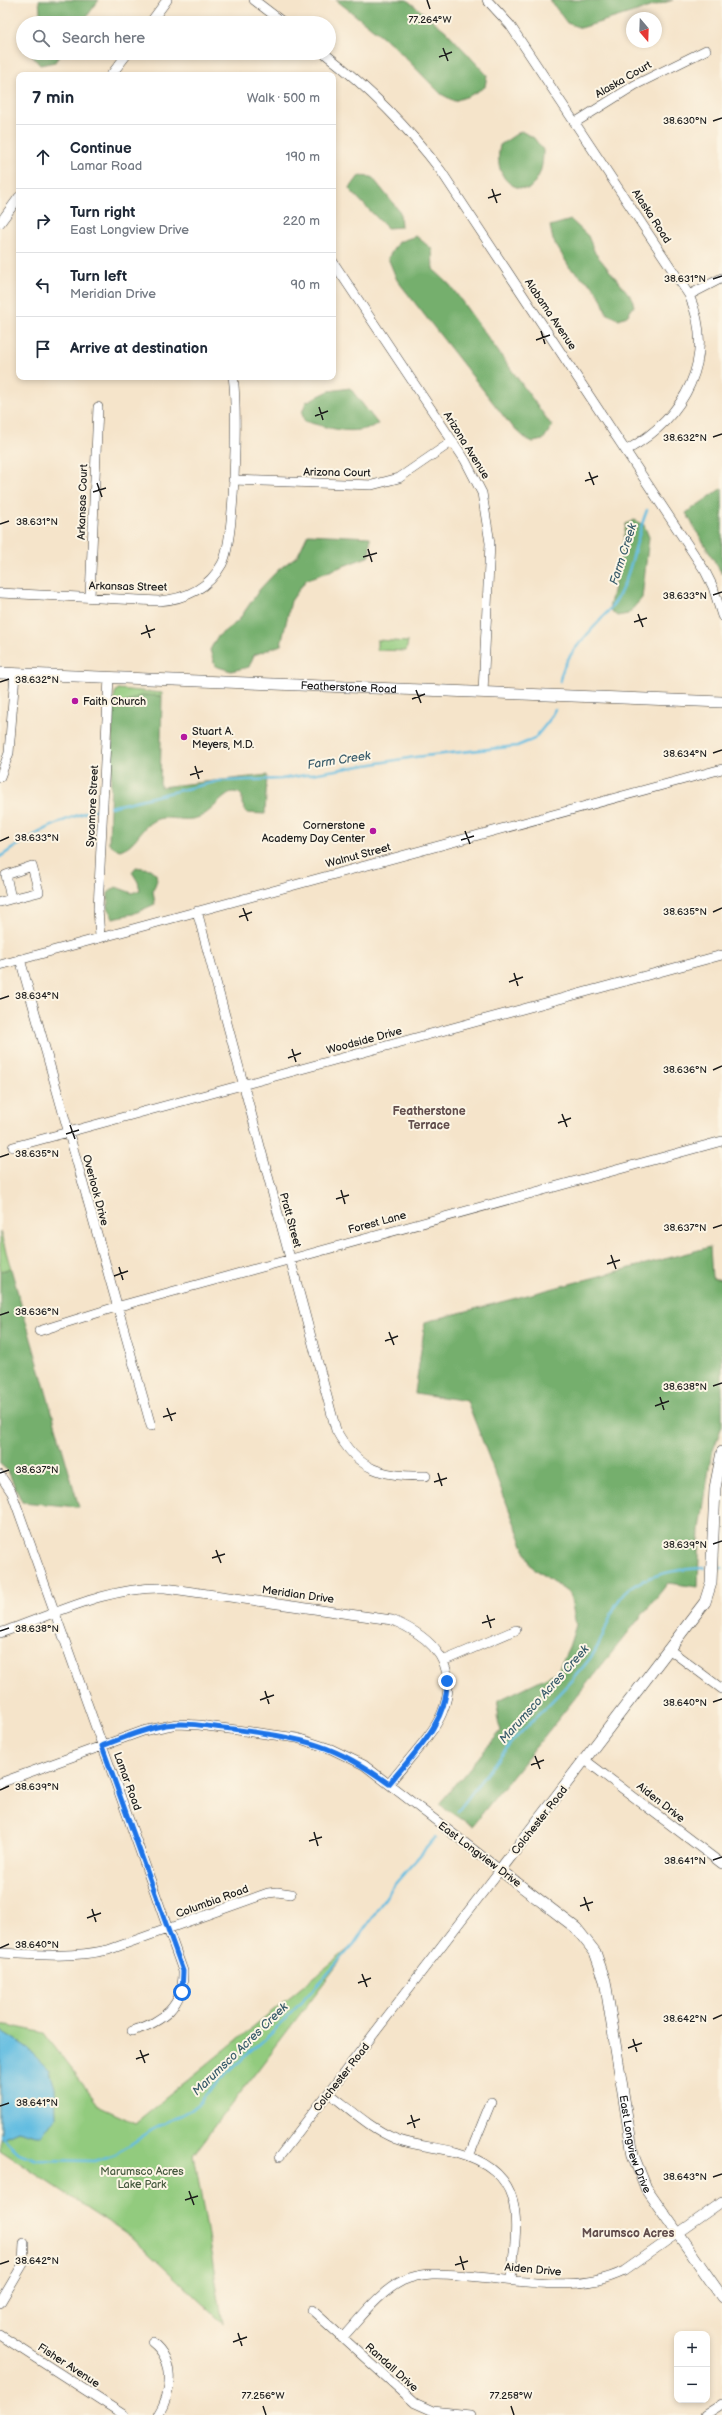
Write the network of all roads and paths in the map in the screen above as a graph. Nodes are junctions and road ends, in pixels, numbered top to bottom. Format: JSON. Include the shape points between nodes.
{"nodes":[{"id":1,"x":167,"y":0,"type":"edge"},
{"id":2,"x":254,"y":0,"type":"edge"},
{"id":3,"x":487,"y":0,"type":"edge"},
{"id":4,"x":155,"y":16,"type":"edge"},
{"id":5,"x":275,"y":16,"type":"edge"},
{"id":6,"x":706,"y":50,"type":"dead end"},
{"id":7,"x":123,"y":60,"type":"edge"},
{"id":8,"x":332,"y":60,"type":"edge"},
{"id":9,"x":115,"y":72,"type":"edge"},
{"id":10,"x":576,"y":122,"type":"junction"},
{"id":11,"x":16,"y":201,"type":"edge"},
{"id":12,"x":0,"y":223,"type":"edge"},
{"id":13,"x":336,"y":266,"type":"edge"},
{"id":14,"x":722,"y":278,"type":"edge"},
{"id":15,"x":689,"y":295,"type":"junction"},
{"id":16,"x":233,"y":380,"type":"edge"},
{"id":17,"x":98,"y":407,"type":"dead end"},
{"id":18,"x":453,"y":441,"type":"junction"},
{"id":19,"x":627,"y":450,"type":"junction"},
{"id":20,"x":233,"y":480,"type":"junction"},
{"id":21,"x":0,"y":593,"type":"edge"},
{"id":22,"x":90,"y":597,"type":"junction"},
{"id":23,"x":722,"y":616,"type":"edge"},
{"id":24,"x":0,"y":673,"type":"edge"},
{"id":25,"x":15,"y":674,"type":"junction"},
{"id":26,"x":110,"y":677,"type":"junction"},
{"id":27,"x":483,"y":692,"type":"junction"},
{"id":28,"x":722,"y":702,"type":"edge"},
{"id":29,"x":722,"y":769,"type":"edge"},
{"id":30,"x":0,"y":777,"type":"edge"},
{"id":31,"x":11,"y":899,"type":"dead end"},
{"id":32,"x":0,"y":902,"type":"edge"},
{"id":33,"x":197,"y":911,"type":"junction"},
{"id":34,"x":100,"y":937,"type":"junction"},
{"id":35,"x":722,"y":955,"type":"edge"},
{"id":36,"x":20,"y":959,"type":"junction"},
{"id":37,"x":0,"y":965,"type":"edge"},
{"id":38,"x":243,"y":1085,"type":"junction"},
{"id":39,"x":68,"y":1132,"type":"junction"},
{"id":40,"x":722,"y":1141,"type":"edge"},
{"id":41,"x":13,"y":1148,"type":"dead end"},
{"id":42,"x":289,"y":1258,"type":"junction"},
{"id":43,"x":116,"y":1307,"type":"junction"},
{"id":44,"x":39,"y":1331,"type":"dead end"},
{"id":45,"x":151,"y":1426,"type":"dead end"},
{"id":46,"x":722,"y":1452,"type":"edge"},
{"id":47,"x":0,"y":1475,"type":"edge"},
{"id":48,"x":426,"y":1476,"type":"dead end"},
{"id":49,"x":55,"y":1614,"type":"junction"},
{"id":50,"x":516,"y":1630,"type":"dead end"},
{"id":51,"x":0,"y":1633,"type":"edge"},
{"id":52,"x":670,"y":1650,"type":"junction"},
{"id":53,"x":443,"y":1661,"type":"junction"},
{"id":54,"x":722,"y":1689,"type":"edge"},
{"id":55,"x":102,"y":1746,"type":"junction"},
{"id":56,"x":585,"y":1760,"type":"junction"},
{"id":57,"x":0,"y":1783,"type":"edge"},
{"id":58,"x":389,"y":1784,"type":"junction"},
{"id":59,"x":722,"y":1864,"type":"edge"},
{"id":60,"x":500,"y":1870,"type":"junction"},
{"id":61,"x":291,"y":1894,"type":"dead end"},
{"id":62,"x":168,"y":1929,"type":"junction"},
{"id":63,"x":0,"y":1953,"type":"edge"},
{"id":64,"x":132,"y":2031,"type":"dead end"},
{"id":65,"x":328,"y":2093,"type":"junction"},
{"id":66,"x":491,"y":2102,"type":"dead end"},
{"id":67,"x":469,"y":2156,"type":"junction"},
{"id":68,"x":279,"y":2157,"type":"dead end"},
{"id":69,"x":722,"y":2202,"type":"edge"},
{"id":70,"x":677,"y":2233,"type":"junction"},
{"id":71,"x":24,"y":2244,"type":"dead end"},
{"id":72,"x":511,"y":2279,"type":"junction"},
{"id":73,"x":722,"y":2297,"type":"edge"},
{"id":74,"x":0,"y":2303,"type":"edge"},
{"id":75,"x":312,"y":2310,"type":"dead end"},
{"id":76,"x":0,"y":2335,"type":"edge"},
{"id":77,"x":342,"y":2338,"type":"junction"},
{"id":78,"x":152,"y":2342,"type":"dead end"},
{"id":79,"x":722,"y":2404,"type":"edge"},
{"id":80,"x":124,"y":2415,"type":"edge"},
{"id":81,"x":158,"y":2415,"type":"edge"},
{"id":82,"x":470,"y":2415,"type":"edge"},
{"id":83,"x":705,"y":2415,"type":"edge"}],
"edges":[{"from":1,"to":4,"type":"street"},
{"from":2,"to":5,"type":"street"},
{"from":3,"to":10,"type":"street","name":"Alaska Road","via":[[510,25]]},
{"from":6,"to":10,"type":"street","name":"Alaska Court","via":[[635,85]]},
{"from":7,"to":9,"type":"street"},
{"from":8,"to":19,"type":"street","name":"Alabama Avenue","via":[[382,102],[424,148]]},
{"from":10,"to":15,"type":"street","name":"Alaska Road"},
{"from":11,"to":12,"type":"street"},
{"from":13,"to":18,"type":"street","name":"Arizona Avenue"},
{"from":14,"to":15,"type":"street"},
{"from":15,"to":19,"type":"street","name":"Alaska Road","via":[[700,337],[697,367],[692,381],[665,422]]},
{"from":16,"to":20,"type":"street","name":"Arkansas Street","via":[[236,413]]},
{"from":17,"to":22,"type":"street","name":"Arkansas Court"},
{"from":18,"to":20,"type":"street","name":"Arizona Court","via":[[405,474],[372,485]]},
{"from":18,"to":27,"type":"street","name":"Arizona Avenue","via":[[479,488],[489,529]]},
{"from":19,"to":23,"type":"street","name":"Alabama Avenue","via":[[705,570]]},
{"from":20,"to":22,"type":"street","name":"Arkansas Street","via":[[227,552],[218,571],[203,586],[184,596],[163,600]]},
{"from":21,"to":22,"type":"street","name":"Arkansas Street"},
{"from":24,"to":25,"type":"street","name":"Featherstone Road"},
{"from":25,"to":26,"type":"street","name":"Featherstone Road"},
{"from":25,"to":30,"type":"street","via":[[9,752]]},
{"from":26,"to":27,"type":"street","name":"Featherstone Road"},
{"from":26,"to":34,"type":"street","name":"Sycamore Street","via":[[98,909]]},
{"from":27,"to":28,"type":"street","name":"Featherstone Road"},
{"from":29,"to":33,"type":"street","name":"Walnut Street"},
{"from":31,"to":32,"type":"street"},
{"from":33,"to":34,"type":"street","name":"Walnut Street"},
{"from":33,"to":38,"type":"street","name":"Pratt Street"},
{"from":34,"to":36,"type":"street","name":"Walnut Street"},
{"from":35,"to":38,"type":"street","name":"Woodside Drive"},
{"from":36,"to":37,"type":"street","name":"Walnut Street"},
{"from":36,"to":39,"type":"street","name":"Overlook Drive"},
{"from":38,"to":39,"type":"street","name":"Woodside Drive"},
{"from":38,"to":42,"type":"street","name":"Pratt Street"},
{"from":39,"to":41,"type":"street","name":"Woodside Drive"},
{"from":39,"to":43,"type":"street","name":"Overlook Drive"},
{"from":40,"to":42,"type":"street","name":"Forest Lane"},
{"from":42,"to":43,"type":"street","name":"Forest Lane"},
{"from":42,"to":48,"type":"street","name":"Pratt Street","via":[[336,1430],[342,1442],[360,1461],[376,1471],[401,1476]]},
{"from":43,"to":44,"type":"street","name":"Forest Lane"},
{"from":43,"to":45,"type":"street","name":"Overlook Drive"},
{"from":46,"to":52,"type":"street","name":"Colchester Road","via":[[715,1488],[710,1592],[699,1612]]},
{"from":47,"to":49,"type":"street","name":"Lamar Road","via":[[12,1493]]},
{"from":49,"to":51,"type":"street","name":"Meridian Drive"},
{"from":49,"to":53,"type":"street","name":"Meridian Drive","via":[[122,1591],[165,1588],[392,1620],[423,1635]]},
{"from":49,"to":55,"type":"street","name":"Lamar Road"},
{"from":50,"to":53,"type":"street"},
{"from":52,"to":54,"type":"street"},
{"from":52,"to":56,"type":"street","name":"Colchester Road"},
{"from":53,"to":58,"type":"street","name":"Meridian Drive","via":[[447,1690],[442,1713]]},
{"from":55,"to":57,"type":"street","name":"East Longview Drive"},
{"from":55,"to":58,"type":"street","name":"East Longview Drive","via":[[149,1729],[177,1724],[252,1732],[297,1738],[331,1749],[364,1765]]},
{"from":55,"to":62,"type":"street","name":"Lamar Road"},
{"from":56,"to":59,"type":"street","name":"Aiden Drive"},
{"from":56,"to":60,"type":"street","name":"Colchester Road"},
{"from":58,"to":60,"type":"street","name":"East Longview Drive"},
{"from":60,"to":65,"type":"street","name":"Colchester Road"},
{"from":60,"to":70,"type":"street","name":"East Longview Drive","via":[[576,1928],[595,1952],[605,1981],[633,2155],[646,2188]]},
{"from":61,"to":62,"type":"street","name":"Columbia Road","via":[[268,1893]]},
{"from":62,"to":63,"type":"street","name":"Columbia Road","via":[[89,1954],[54,1956]]},
{"from":62,"to":64,"type":"street","name":"Lamar Road","via":[[183,1971],[182,1992],[168,2014],[148,2027]]},
{"from":65,"to":67,"type":"street","via":[[369,2124],[396,2139]]},
{"from":65,"to":68,"type":"street","name":"Colchester Road"},
{"from":66,"to":67,"type":"street"},
{"from":67,"to":72,"type":"street","via":[[493,2169],[510,2192],[515,2211]]},
{"from":69,"to":70,"type":"street","name":"Aiden Drive"},
{"from":70,"to":72,"type":"street","name":"Aiden Drive","via":[[624,2271],[598,2282],[570,2284]]},
{"from":70,"to":73,"type":"street","name":"East Longview Drive"},
{"from":71,"to":74,"type":"street","via":[[23,2264]]},
{"from":72,"to":77,"type":"street","name":"Aiden Drive","via":[[437,2273],[415,2276],[384,2294]]},
{"from":75,"to":77,"type":"street","name":"Randall Drive"},
{"from":76,"to":80,"type":"street","name":"Fisher Avenue"},
{"from":77,"to":82,"type":"street","name":"Randall Drive","via":[[415,2403],[433,2411]]},
{"from":78,"to":81,"type":"street","via":[[162,2350],[169,2371],[168,2393]]},
{"from":79,"to":83,"type":"street"}]}
